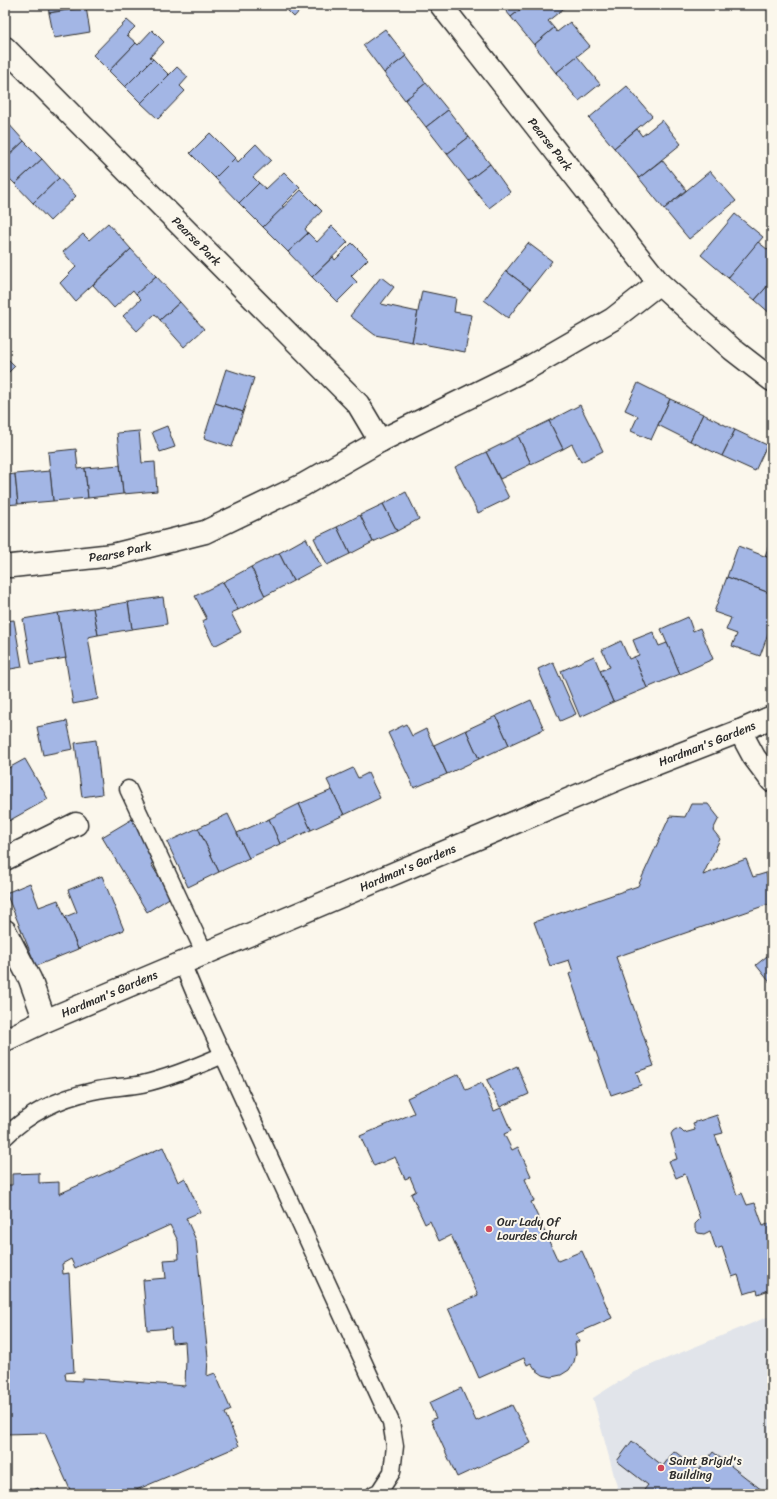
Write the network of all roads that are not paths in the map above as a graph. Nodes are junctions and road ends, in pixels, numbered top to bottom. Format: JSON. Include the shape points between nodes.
{"nodes":[{"id":1,"x":441,"y":5,"type":"edge"},
{"id":2,"x":5,"y":48,"type":"edge"},
{"id":3,"x":659,"y":283,"type":"junction"},
{"id":4,"x":772,"y":380,"type":"edge"},
{"id":5,"x":380,"y":441,"type":"junction"},
{"id":6,"x":5,"y":566,"type":"edge"},
{"id":7,"x":772,"y":717,"type":"edge"},
{"id":8,"x":740,"y":731,"type":"junction"},
{"id":9,"x":772,"y":780,"type":"edge"},
{"id":10,"x":128,"y":789,"type":"dead end"},
{"id":11,"x":76,"y":824,"type":"dead end"},
{"id":12,"x":5,"y":859,"type":"edge"},
{"id":13,"x":5,"y":932,"type":"edge"},
{"id":14,"x":205,"y":954,"type":"junction"},
{"id":15,"x":182,"y":963,"type":"junction"},
{"id":16,"x":45,"y":1021,"type":"junction"},
{"id":17,"x":5,"y":1027,"type":"edge"},
{"id":18,"x":5,"y":1040,"type":"edge"},
{"id":19,"x":223,"y":1055,"type":"junction"},
{"id":20,"x":5,"y":1137,"type":"edge"},
{"id":21,"x":374,"y":1494,"type":"edge"}],
"edges":[{"from":1,"to":3,"type":"street","name":"Pearse Park"},
{"from":2,"to":5,"type":"street","name":"Pearse Park","via":[[358,404]]},
{"from":3,"to":4,"type":"street","name":"Pearse Park","via":[[732,349]]},
{"from":3,"to":5,"type":"street","name":"Pearse Park","via":[[613,319],[528,368]]},
{"from":5,"to":6,"type":"street","name":"Pearse Park","via":[[303,485],[205,532],[113,555]]},
{"from":7,"to":8,"type":"street","name":"Hardman's Gardens"},
{"from":8,"to":9,"type":"street","via":[[754,757]]},
{"from":8,"to":14,"type":"street","name":"Hardman's Gardens","via":[[627,775]]},
{"from":10,"to":14,"type":"lane"},
{"from":11,"to":12,"type":"street"},
{"from":13,"to":16,"type":"street","via":[[30,980]]},
{"from":14,"to":15,"type":"street","name":"Hardman's Gardens"},
{"from":15,"to":16,"type":"street","name":"Hardman's Gardens"},
{"from":15,"to":19,"type":"lane"},
{"from":16,"to":17,"type":"street","name":"Hardman's Gardens"},
{"from":16,"to":18,"type":"street","name":"Hardman's Gardens"},
{"from":19,"to":20,"type":"lane","via":[[143,1084],[94,1090],[60,1100],[33,1115]]},
{"from":19,"to":21,"type":"lane","via":[[390,1422],[395,1446],[392,1472],[379,1492]]}]}
